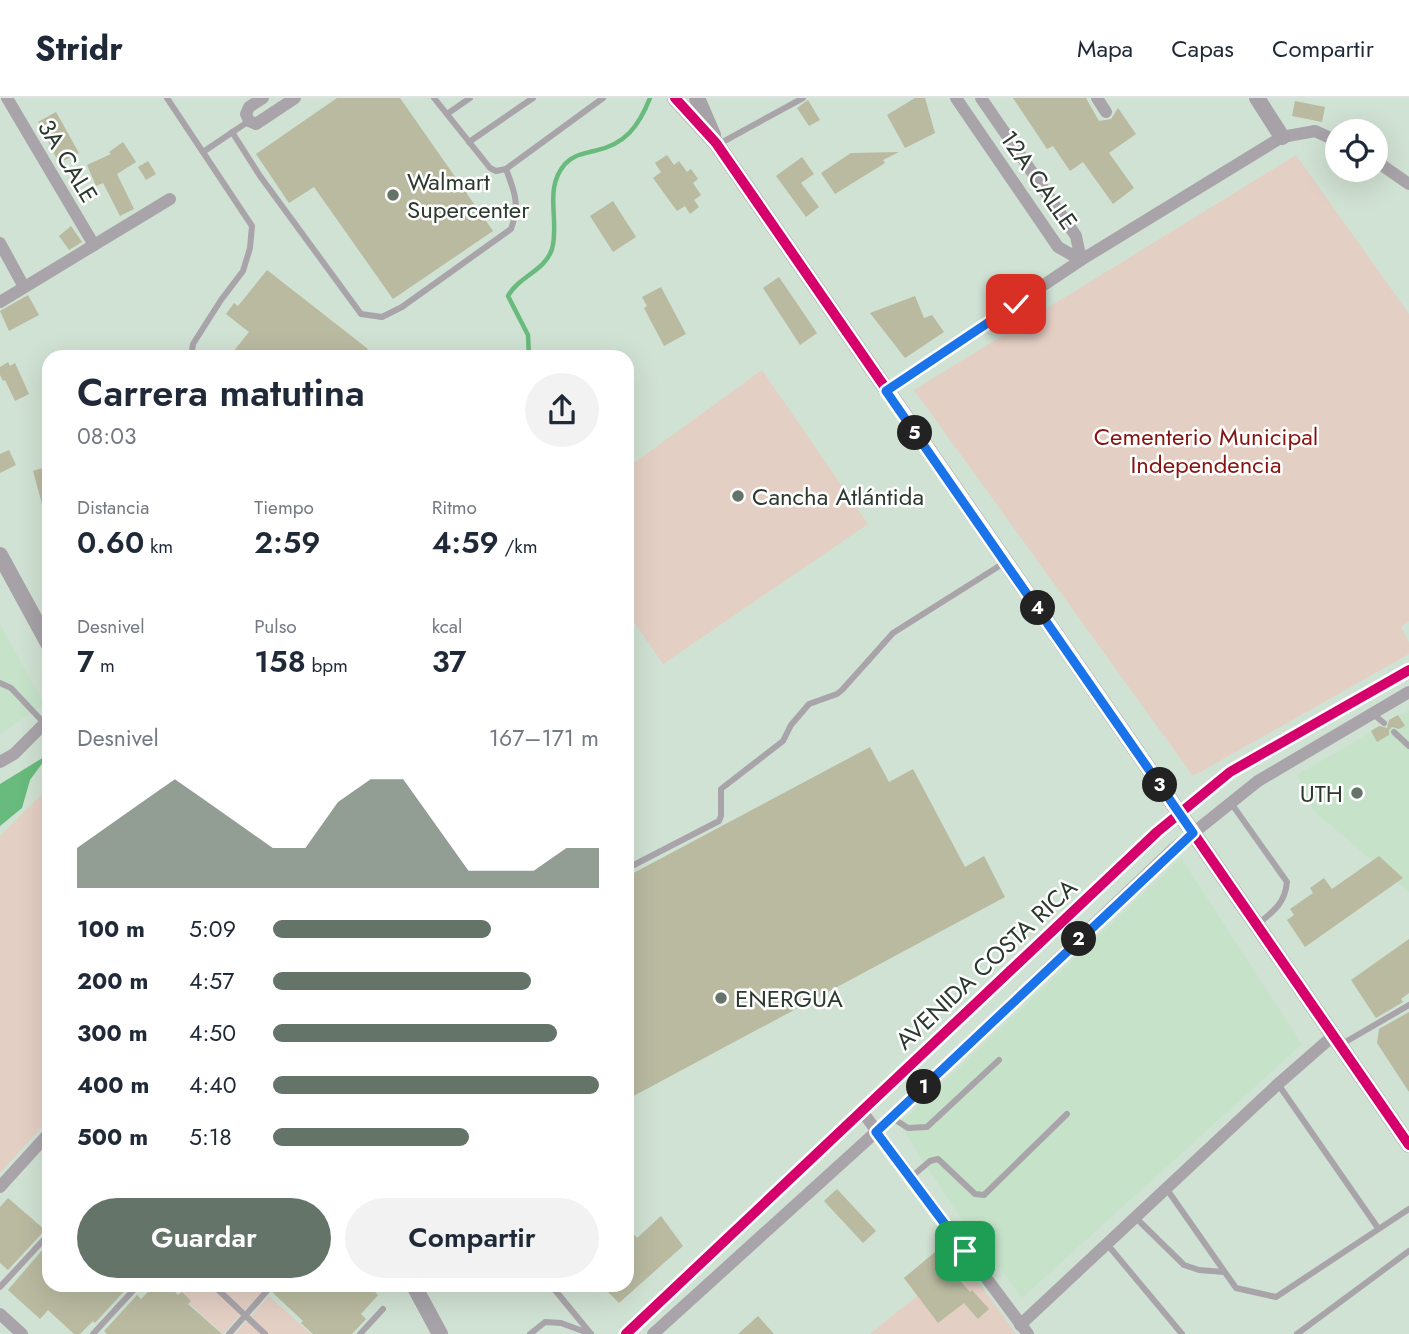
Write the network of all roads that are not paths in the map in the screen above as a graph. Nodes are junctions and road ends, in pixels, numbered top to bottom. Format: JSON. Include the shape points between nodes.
{"nodes":[{"id":1,"x":6,"y":98,"type":"edge"},
{"id":2,"x":167,"y":98,"type":"edge"},
{"id":3,"x":263,"y":98,"type":"edge"},
{"id":4,"x":295,"y":98,"type":"edge"},
{"id":5,"x":434,"y":98,"type":"edge"},
{"id":6,"x":470,"y":98,"type":"edge"},
{"id":7,"x":533,"y":98,"type":"edge"},
{"id":8,"x":602,"y":98,"type":"edge"},
{"id":9,"x":697,"y":98,"type":"edge"},
{"id":10,"x":803,"y":98,"type":"edge"},
{"id":11,"x":956,"y":98,"type":"edge"},
{"id":12,"x":1097,"y":98,"type":"edge"},
{"id":13,"x":1258,"y":98,"type":"edge"},
{"id":14,"x":983,"y":99,"type":"edge"},
{"id":15,"x":679,"y":104,"type":"edge"},
{"id":16,"x":1106,"y":112,"type":"dead end"},
{"id":17,"x":447,"y":114,"type":"junction"},
{"id":18,"x":249,"y":121,"type":"junction"},
{"id":19,"x":232,"y":132,"type":"junction"},
{"id":20,"x":1325,"y":136,"type":"edge"},
{"id":21,"x":1282,"y":137,"type":"junction"},
{"id":22,"x":469,"y":142,"type":"junction"},
{"id":23,"x":717,"y":144,"type":"junction"},
{"id":24,"x":203,"y":152,"type":"junction"},
{"id":25,"x":506,"y":169,"type":"junction"},
{"id":26,"x":1388,"y":169,"type":"edge"},
{"id":27,"x":1409,"y":184,"type":"edge"},
{"id":28,"x":170,"y":199,"type":"dead end"},
{"id":29,"x":0,"y":243,"type":"edge"},
{"id":30,"x":93,"y":246,"type":"junction"},
{"id":31,"x":1081,"y":260,"type":"junction"},
{"id":32,"x":24,"y":288,"type":"junction"},
{"id":33,"x":0,"y":302,"type":"edge"},
{"id":34,"x":192,"y":350,"type":"edge"},
{"id":35,"x":886,"y":391,"type":"junction"},
{"id":36,"x":0,"y":555,"type":"edge"},
{"id":37,"x":1006,"y":562,"type":"junction"},
{"id":38,"x":42,"y":632,"type":"edge"},
{"id":39,"x":1409,"y":670,"type":"edge"},
{"id":40,"x":0,"y":683,"type":"edge"},
{"id":41,"x":1409,"y":692,"type":"edge"},
{"id":42,"x":1371,"y":713,"type":"junction"},
{"id":43,"x":42,"y":717,"type":"edge"},
{"id":44,"x":1384,"y":723,"type":"dead end"},
{"id":45,"x":42,"y":725,"type":"edge"},
{"id":46,"x":1394,"y":732,"type":"dead end"},
{"id":47,"x":1409,"y":746,"type":"edge"},
{"id":48,"x":0,"y":762,"type":"edge"},
{"id":49,"x":1231,"y":802,"type":"junction"},
{"id":50,"x":1179,"y":813,"type":"junction"},
{"id":51,"x":1193,"y":833,"type":"junction"},
{"id":52,"x":634,"y":865,"type":"edge"},
{"id":53,"x":1257,"y":925,"type":"junction"},
{"id":54,"x":1409,"y":1005,"type":"edge"},
{"id":55,"x":1337,"y":1040,"type":"junction"},
{"id":56,"x":999,"y":1060,"type":"dead end"},
{"id":57,"x":1278,"y":1084,"type":"junction"},
{"id":58,"x":861,"y":1110,"type":"junction"},
{"id":59,"x":1068,"y":1114,"type":"dead end"},
{"id":60,"x":891,"y":1117,"type":"junction"},
{"id":61,"x":876,"y":1132,"type":"junction"},
{"id":62,"x":1407,"y":1138,"type":"edge"},
{"id":63,"x":42,"y":1141,"type":"edge"},
{"id":64,"x":911,"y":1178,"type":"junction"},
{"id":65,"x":0,"y":1187,"type":"edge"},
{"id":66,"x":1166,"y":1188,"type":"junction"},
{"id":67,"x":1409,"y":1209,"type":"edge"},
{"id":68,"x":1135,"y":1217,"type":"junction"},
{"id":69,"x":1378,"y":1228,"type":"junction"},
{"id":70,"x":42,"y":1242,"type":"edge"},
{"id":71,"x":1107,"y":1244,"type":"junction"},
{"id":72,"x":1409,"y":1251,"type":"edge"},
{"id":73,"x":1225,"y":1272,"type":"junction"},
{"id":74,"x":0,"y":1287,"type":"edge"},
{"id":75,"x":132,"y":1292,"type":"edge"},
{"id":76,"x":220,"y":1292,"type":"edge"},
{"id":77,"x":266,"y":1292,"type":"edge"},
{"id":78,"x":417,"y":1292,"type":"edge"},
{"id":79,"x":557,"y":1292,"type":"edge"},
{"id":80,"x":383,"y":1309,"type":"dead end"},
{"id":81,"x":0,"y":1314,"type":"edge"},
{"id":82,"x":246,"y":1316,"type":"junction"},
{"id":83,"x":1024,"y":1329,"type":"edge"},
{"id":84,"x":22,"y":1334,"type":"edge"},
{"id":85,"x":93,"y":1334,"type":"edge"},
{"id":86,"x":229,"y":1334,"type":"edge"},
{"id":87,"x":265,"y":1334,"type":"edge"},
{"id":88,"x":360,"y":1334,"type":"edge"},
{"id":89,"x":440,"y":1334,"type":"edge"},
{"id":90,"x":530,"y":1334,"type":"edge"},
{"id":91,"x":591,"y":1334,"type":"edge"},
{"id":92,"x":626,"y":1334,"type":"edge"},
{"id":93,"x":653,"y":1334,"type":"edge"},
{"id":94,"x":1182,"y":1334,"type":"edge"},
{"id":95,"x":1297,"y":1334,"type":"edge"}],
"edges":[{"from":1,"to":30,"type":"street","name":"3A CALE"},
{"from":2,"to":24,"type":"lane"},
{"from":3,"to":18,"type":"street","via":[[250,107]]},
{"from":4,"to":18,"type":"street","via":[[260,123]]},
{"from":5,"to":17,"type":"lane"},
{"from":6,"to":17,"type":"lane"},
{"from":7,"to":22,"type":"lane"},
{"from":8,"to":25,"type":"lane"},
{"from":9,"to":15,"type":"street","via":[[693,109]]},
{"from":9,"to":23,"type":"street"},
{"from":10,"to":23,"type":"lane"},
{"from":11,"to":31,"type":"street","name":"12A CALLE","via":[[1058,247]]},
{"from":12,"to":16,"type":"street"},
{"from":13,"to":21,"type":"street"},
{"from":14,"to":31,"type":"street","name":"12A CALLE","via":[[1076,236]]},
{"from":15,"to":23,"type":"street"},
{"from":17,"to":22,"type":"lane"},
{"from":18,"to":19,"type":"lane"},
{"from":19,"to":24,"type":"lane"},
{"from":19,"to":25,"type":"lane","via":[[361,314],[382,317],[511,229],[517,212]]},
{"from":20,"to":21,"type":"street","via":[[1315,131]]},
{"from":21,"to":31,"type":"street"},
{"from":22,"to":25,"type":"lane","via":[[490,168]]},
{"from":23,"to":35,"type":"street"},
{"from":24,"to":34,"type":"lane","via":[[252,226],[243,271]]},
{"from":26,"to":27,"type":"street"},
{"from":28,"to":30,"type":"street"},
{"from":29,"to":32,"type":"street"},
{"from":30,"to":32,"type":"street"},
{"from":31,"to":35,"type":"street"},
{"from":32,"to":33,"type":"street"},
{"from":35,"to":37,"type":"street"},
{"from":36,"to":38,"type":"street"},
{"from":37,"to":50,"type":"street"},
{"from":37,"to":52,"type":"lane","via":[[893,634],[837,694],[809,704],[783,741],[721,789],[719,821]]},
{"from":39,"to":50,"type":"street","name":"AVENIDA COSTA RICA","via":[[1230,772]]},
{"from":40,"to":43,"type":"lane"},
{"from":41,"to":42,"type":"street","name":"AVENIDA COSTA RICA"},
{"from":42,"to":44,"type":"lane"},
{"from":42,"to":49,"type":"street","name":"AVENIDA COSTA RICA"},
{"from":45,"to":48,"type":"street"},
{"from":46,"to":47,"type":"lane"},
{"from":49,"to":51,"type":"street","name":"AVENIDA COSTA RICA"},
{"from":49,"to":53,"type":"lane","via":[[1287,882],[1280,905]]},
{"from":50,"to":51,"type":"street"},
{"from":50,"to":58,"type":"street","name":"AVENIDA COSTA RICA"},
{"from":51,"to":53,"type":"street"},
{"from":51,"to":60,"type":"street","name":"AVENIDA COSTA RICA"},
{"from":53,"to":55,"type":"street"},
{"from":54,"to":55,"type":"lane"},
{"from":55,"to":57,"type":"street"},
{"from":55,"to":62,"type":"street"},
{"from":56,"to":60,"type":"lane","via":[[928,1127],[908,1128]]},
{"from":57,"to":66,"type":"street"},
{"from":57,"to":69,"type":"lane"},
{"from":58,"to":61,"type":"street"},
{"from":58,"to":92,"type":"street","name":"AVENIDA COSTA RICA"},
{"from":59,"to":64,"type":"lane","via":[[984,1195],[975,1194],[938,1159]]},
{"from":60,"to":61,"type":"street","name":"AVENIDA COSTA RICA"},
{"from":61,"to":64,"type":"street"},
{"from":61,"to":93,"type":"street","name":"AVENIDA COSTA RICA"},
{"from":63,"to":65,"type":"street"},
{"from":64,"to":83,"type":"street"},
{"from":66,"to":68,"type":"street"},
{"from":66,"to":73,"type":"lane"},
{"from":67,"to":69,"type":"lane"},
{"from":68,"to":71,"type":"street"},
{"from":68,"to":73,"type":"lane","via":[[1184,1265]]},
{"from":69,"to":73,"type":"lane","via":[[1276,1297],[1236,1288]]},
{"from":70,"to":74,"type":"lane"},
{"from":71,"to":83,"type":"street"},
{"from":71,"to":94,"type":"lane"},
{"from":72,"to":95,"type":"lane"},
{"from":75,"to":85,"type":"lane"},
{"from":76,"to":82,"type":"lane"},
{"from":77,"to":82,"type":"lane"},
{"from":78,"to":89,"type":"street"},
{"from":79,"to":91,"type":"lane"},
{"from":80,"to":88,"type":"lane"},
{"from":81,"to":84,"type":"street"},
{"from":82,"to":86,"type":"lane"},
{"from":82,"to":87,"type":"lane"},
{"from":90,"to":91,"type":"lane","via":[[545,1322]]}]}
